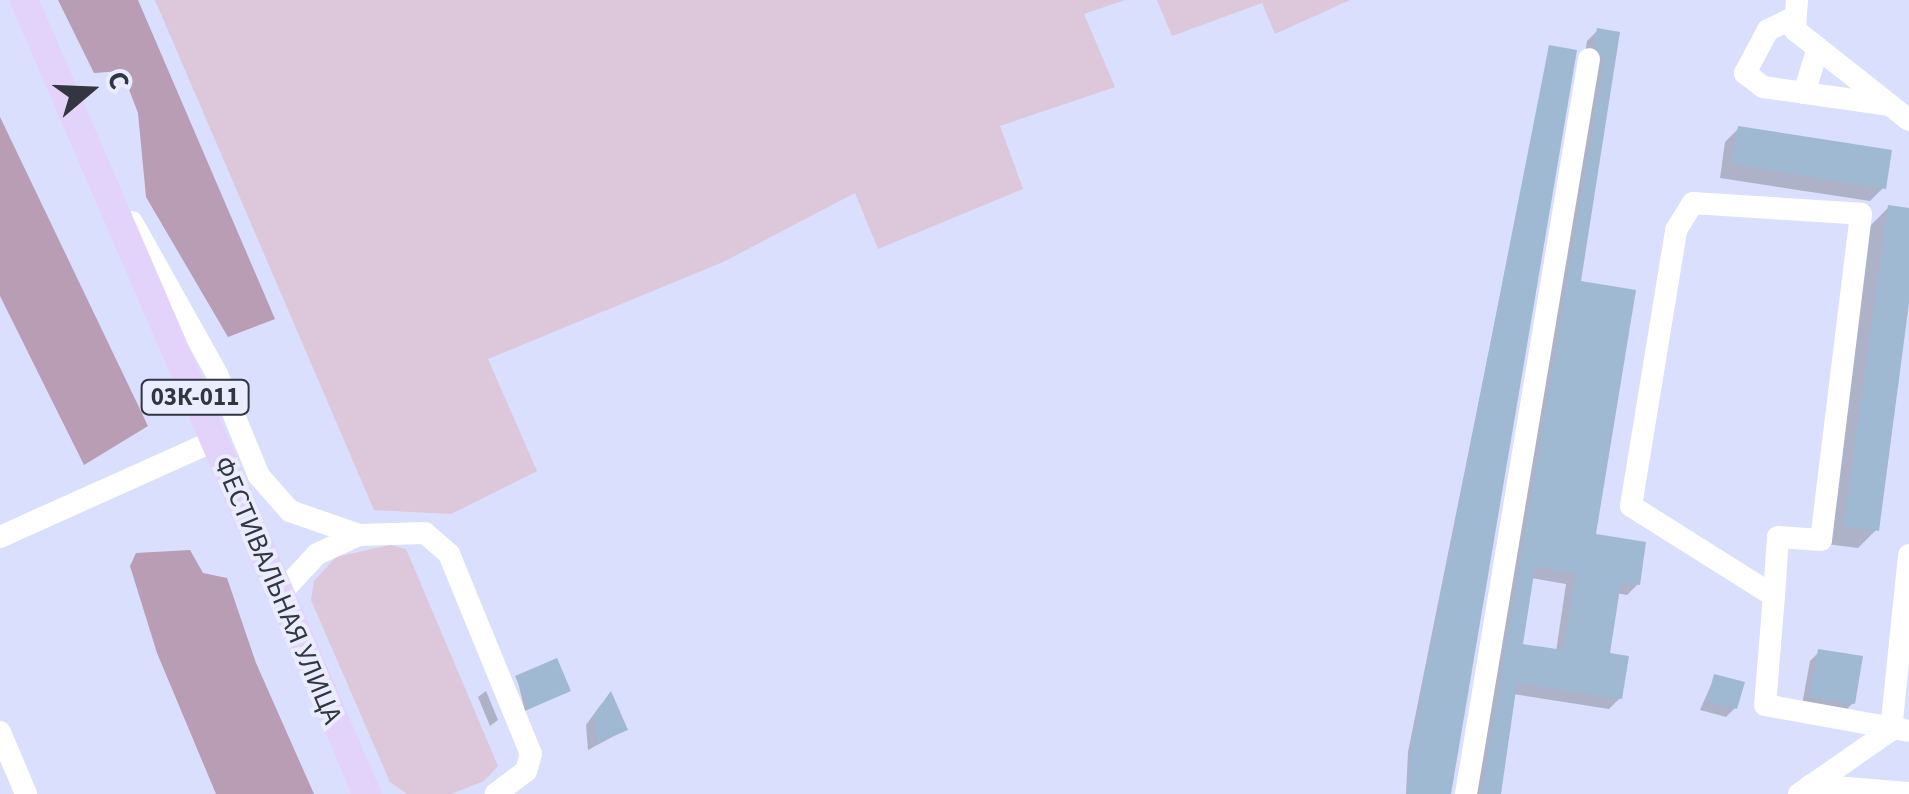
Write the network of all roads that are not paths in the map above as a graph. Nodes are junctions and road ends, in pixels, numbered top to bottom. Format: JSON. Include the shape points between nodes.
{"nodes":[{"id":1,"x":24,"y":0,"type":"edge"},
{"id":2,"x":1796,"y":8,"type":"edge"},
{"id":3,"x":1818,"y":48,"type":"junction"},
{"id":4,"x":1589,"y":59,"type":"dead end"},
{"id":5,"x":1804,"y":93,"type":"junction"},
{"id":6,"x":1890,"y":105,"type":"junction"},
{"id":7,"x":1909,"y":120,"type":"edge"},
{"id":8,"x":81,"y":132,"type":"junction"},
{"id":9,"x":214,"y":441,"type":"junction"},
{"id":10,"x":359,"y":535,"type":"junction"},
{"id":11,"x":0,"y":536,"type":"edge"},
{"id":12,"x":1909,"y":555,"type":"edge"},
{"id":13,"x":280,"y":594,"type":"junction"},
{"id":14,"x":1774,"y":596,"type":"junction"},
{"id":15,"x":1900,"y":730,"type":"edge"},
{"id":16,"x":0,"y":732,"type":"edge"},
{"id":17,"x":1805,"y":790,"type":"edge"},
{"id":18,"x":1909,"y":793,"type":"edge"},
{"id":19,"x":26,"y":794,"type":"edge"},
{"id":20,"x":366,"y":794,"type":"edge"},
{"id":21,"x":496,"y":794,"type":"edge"},
{"id":22,"x":1466,"y":794,"type":"edge"}],
"edges":[{"from":1,"to":8,"type":"main road","name":"ФЕСТИВАЛЬНАЯ УЛИЦА","number":"03К-011"},
{"from":2,"to":3,"type":"street","via":[[1795,30]]},
{"from":2,"to":5,"type":"street","via":[[1768,30],[1745,73],[1763,87]]},
{"from":3,"to":5,"type":"street"},
{"from":3,"to":6,"type":"street"},
{"from":4,"to":22,"type":"street"},
{"from":5,"to":6,"type":"street"},
{"from":6,"to":7,"type":"street"},
{"from":8,"to":9,"type":"main road","name":"ФЕСТИВАЛЬНАЯ УЛИЦА","number":"03К-011"},
{"from":8,"to":10,"type":"street","via":[[217,374],[259,476],[290,510]]},
{"from":9,"to":11,"type":"street"},
{"from":9,"to":13,"type":"main road","name":"ФЕСТИВАЛЬНАЯ УЛИЦА","number":"03К-011"},
{"from":10,"to":13,"type":"street","via":[[317,554]]},
{"from":10,"to":21,"type":"street","via":[[425,533],[449,554],[532,754],[526,771]]},
{"from":12,"to":15,"type":"street"},
{"from":13,"to":20,"type":"main road","name":"ФЕСТИВАЛЬНАЯ УЛИЦА","number":"03К-011"},
{"from":14,"to":14,"type":"street","via":[[1778,537],[1821,540],[1861,214],[1693,204],[1676,230],[1630,506]]},
{"from":14,"to":15,"type":"street","via":[[1765,705]]},
{"from":15,"to":17,"type":"street"},
{"from":16,"to":19,"type":"street"},
{"from":17,"to":18,"type":"street"}]}
